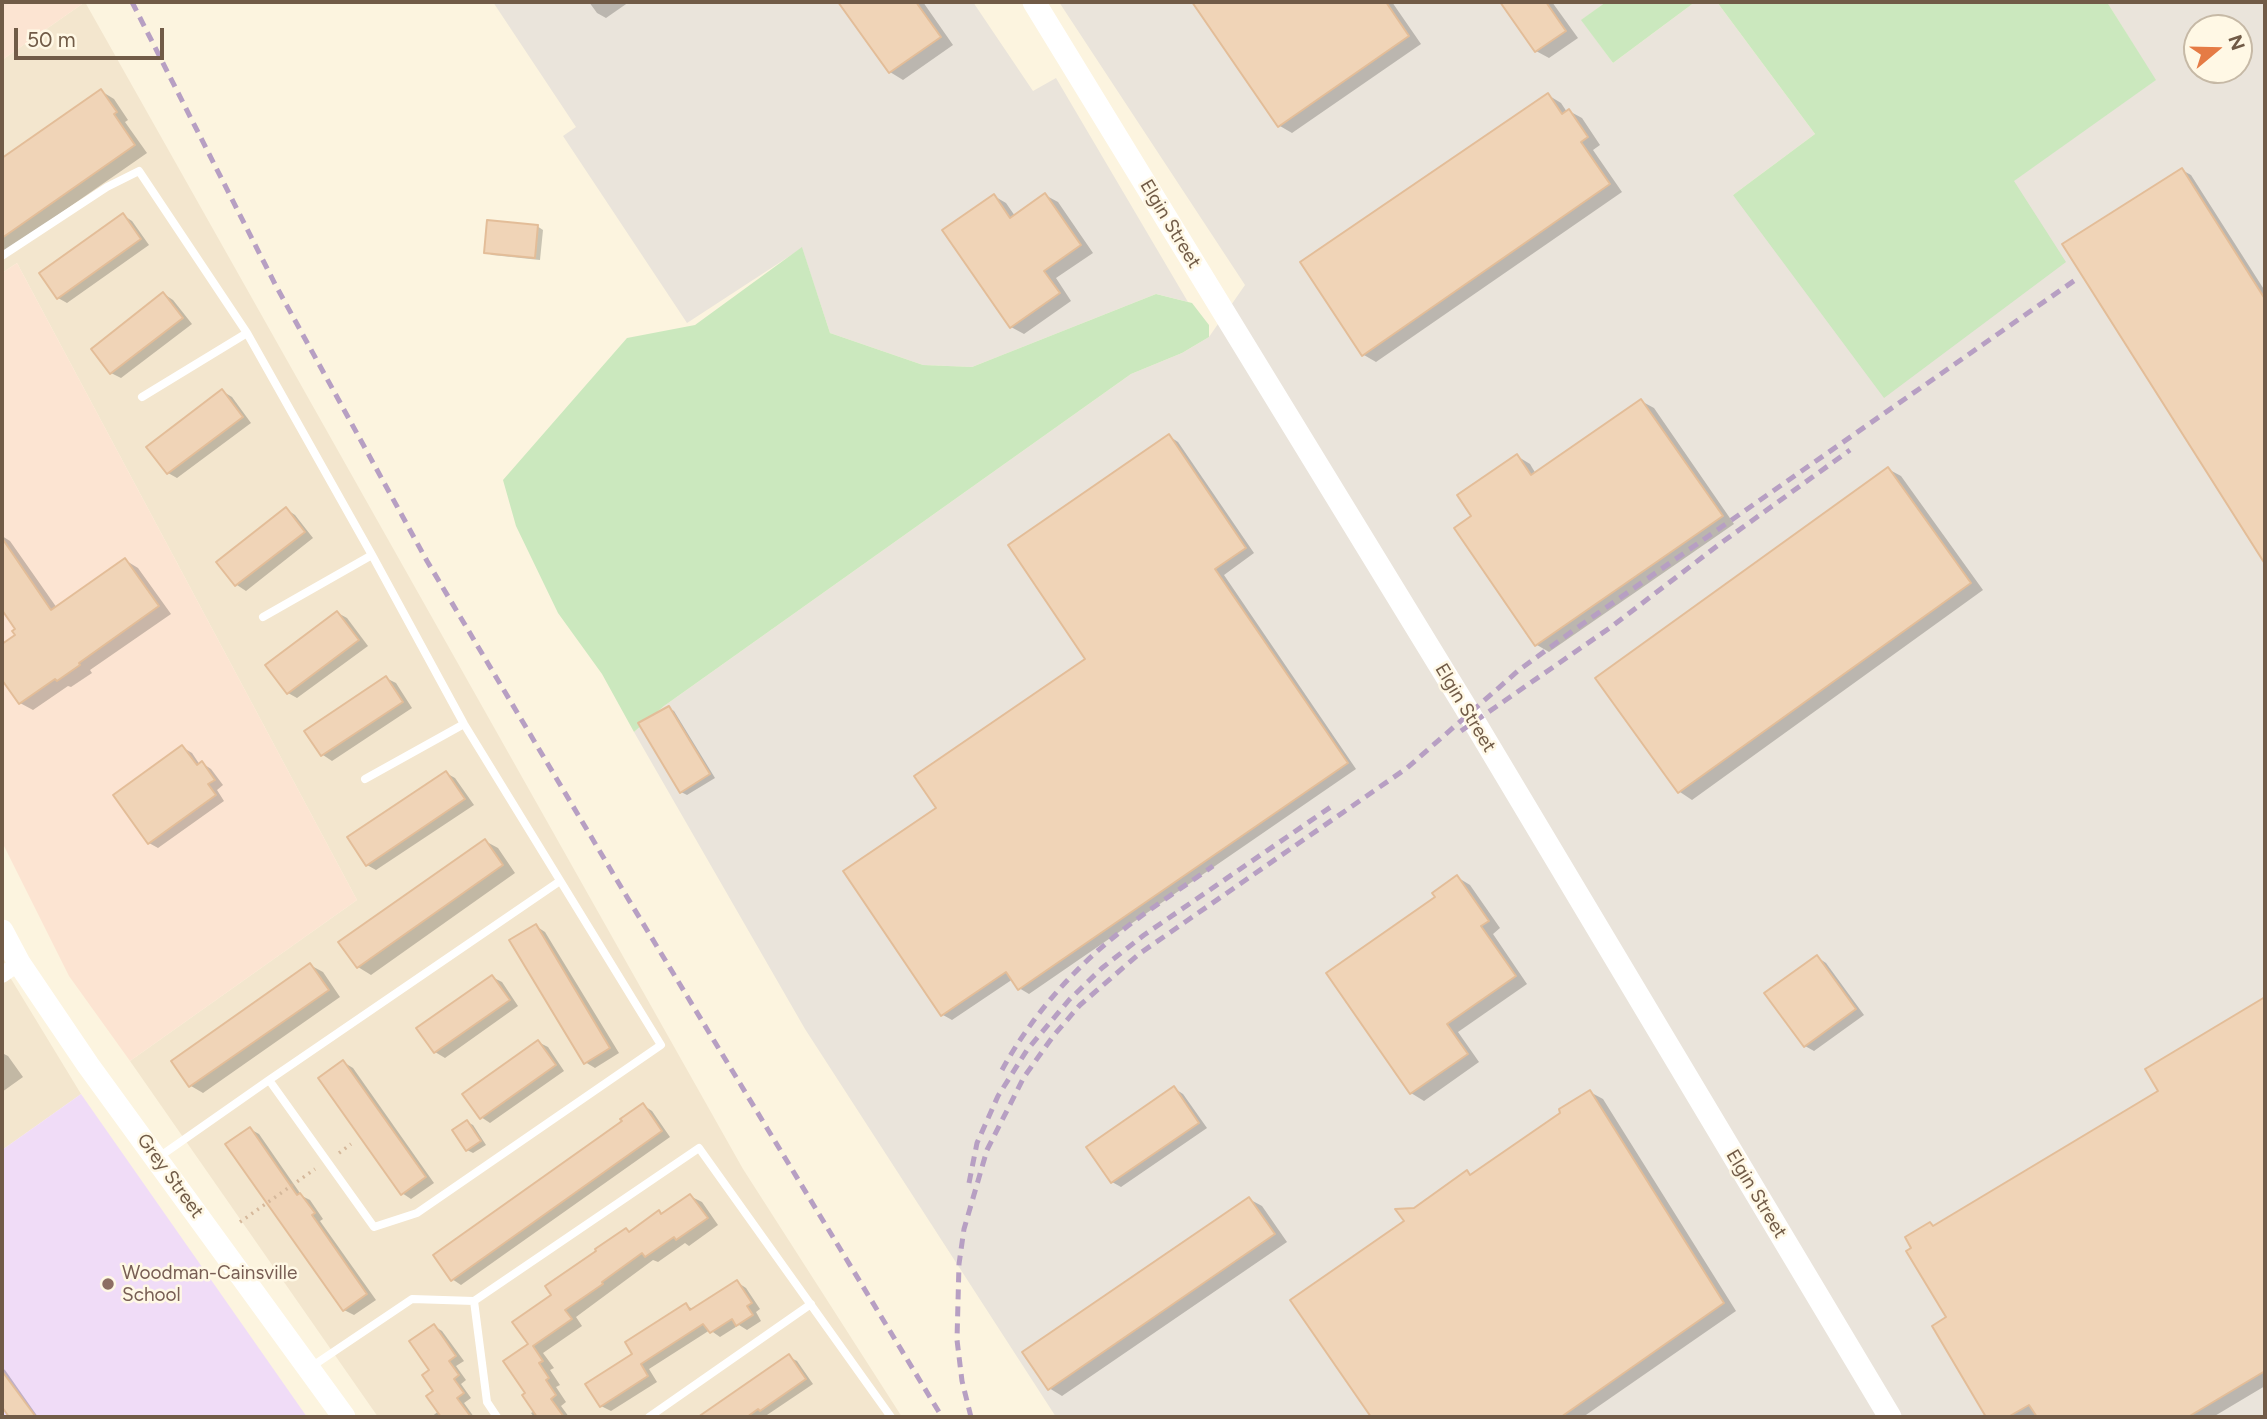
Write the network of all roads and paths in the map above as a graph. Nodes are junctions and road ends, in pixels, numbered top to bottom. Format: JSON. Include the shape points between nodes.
{"nodes":[{"id":1,"x":1034,"y":2,"type":"edge"},
{"id":2,"x":2,"y":256,"type":"edge"},
{"id":3,"x":247,"y":333,"type":"junction"},
{"id":4,"x":142,"y":397,"type":"dead end"},
{"id":5,"x":372,"y":555,"type":"junction"},
{"id":6,"x":263,"y":617,"type":"dead end"},
{"id":7,"x":464,"y":724,"type":"junction"},
{"id":8,"x":365,"y":779,"type":"dead end"},
{"id":9,"x":560,"y":881,"type":"junction"},
{"id":10,"x":2,"y":931,"type":"edge"},
{"id":11,"x":10,"y":969,"type":"edge"},
{"id":12,"x":269,"y":1080,"type":"junction"},
{"id":13,"x":351,"y":1144,"type":"dead end"},
{"id":14,"x":157,"y":1159,"type":"junction"},
{"id":15,"x":326,"y":1162,"type":"junction"},
{"id":16,"x":240,"y":1222,"type":"dead end"},
{"id":17,"x":474,"y":1301,"type":"junction"},
{"id":18,"x":811,"y":1304,"type":"junction"},
{"id":19,"x":309,"y":1368,"type":"junction"},
{"id":20,"x":344,"y":1417,"type":"edge"},
{"id":21,"x":497,"y":1417,"type":"edge"},
{"id":22,"x":649,"y":1417,"type":"edge"},
{"id":23,"x":891,"y":1417,"type":"edge"},
{"id":24,"x":1890,"y":1417,"type":"edge"}],
"edges":[{"from":1,"to":24,"type":"main road","name":"Elgin Street","via":[[1469,713]]},
{"from":2,"to":3,"type":"lane","via":[[139,170]]},
{"from":3,"to":4,"type":"lane"},
{"from":3,"to":5,"type":"lane"},
{"from":5,"to":6,"type":"lane"},
{"from":5,"to":7,"type":"lane"},
{"from":7,"to":8,"type":"lane"},
{"from":7,"to":9,"type":"lane"},
{"from":9,"to":12,"type":"lane"},
{"from":9,"to":15,"type":"lane","via":[[661,1045],[417,1213],[374,1227]]},
{"from":10,"to":11,"type":"main road","name":"Grey Street"},
{"from":11,"to":14,"type":"main road","name":"Grey Street"},
{"from":12,"to":14,"type":"lane"},
{"from":12,"to":15,"type":"lane"},
{"from":13,"to":15,"type":"path"},
{"from":14,"to":19,"type":"main road","name":"Grey Street"},
{"from":15,"to":16,"type":"path"},
{"from":17,"to":18,"type":"lane","via":[[699,1148]]},
{"from":17,"to":19,"type":"lane","via":[[412,1299]]},
{"from":17,"to":21,"type":"lane","via":[[487,1402]]},
{"from":18,"to":22,"type":"lane"},
{"from":18,"to":23,"type":"lane"},
{"from":19,"to":20,"type":"main road","name":"Grey Street"}]}
